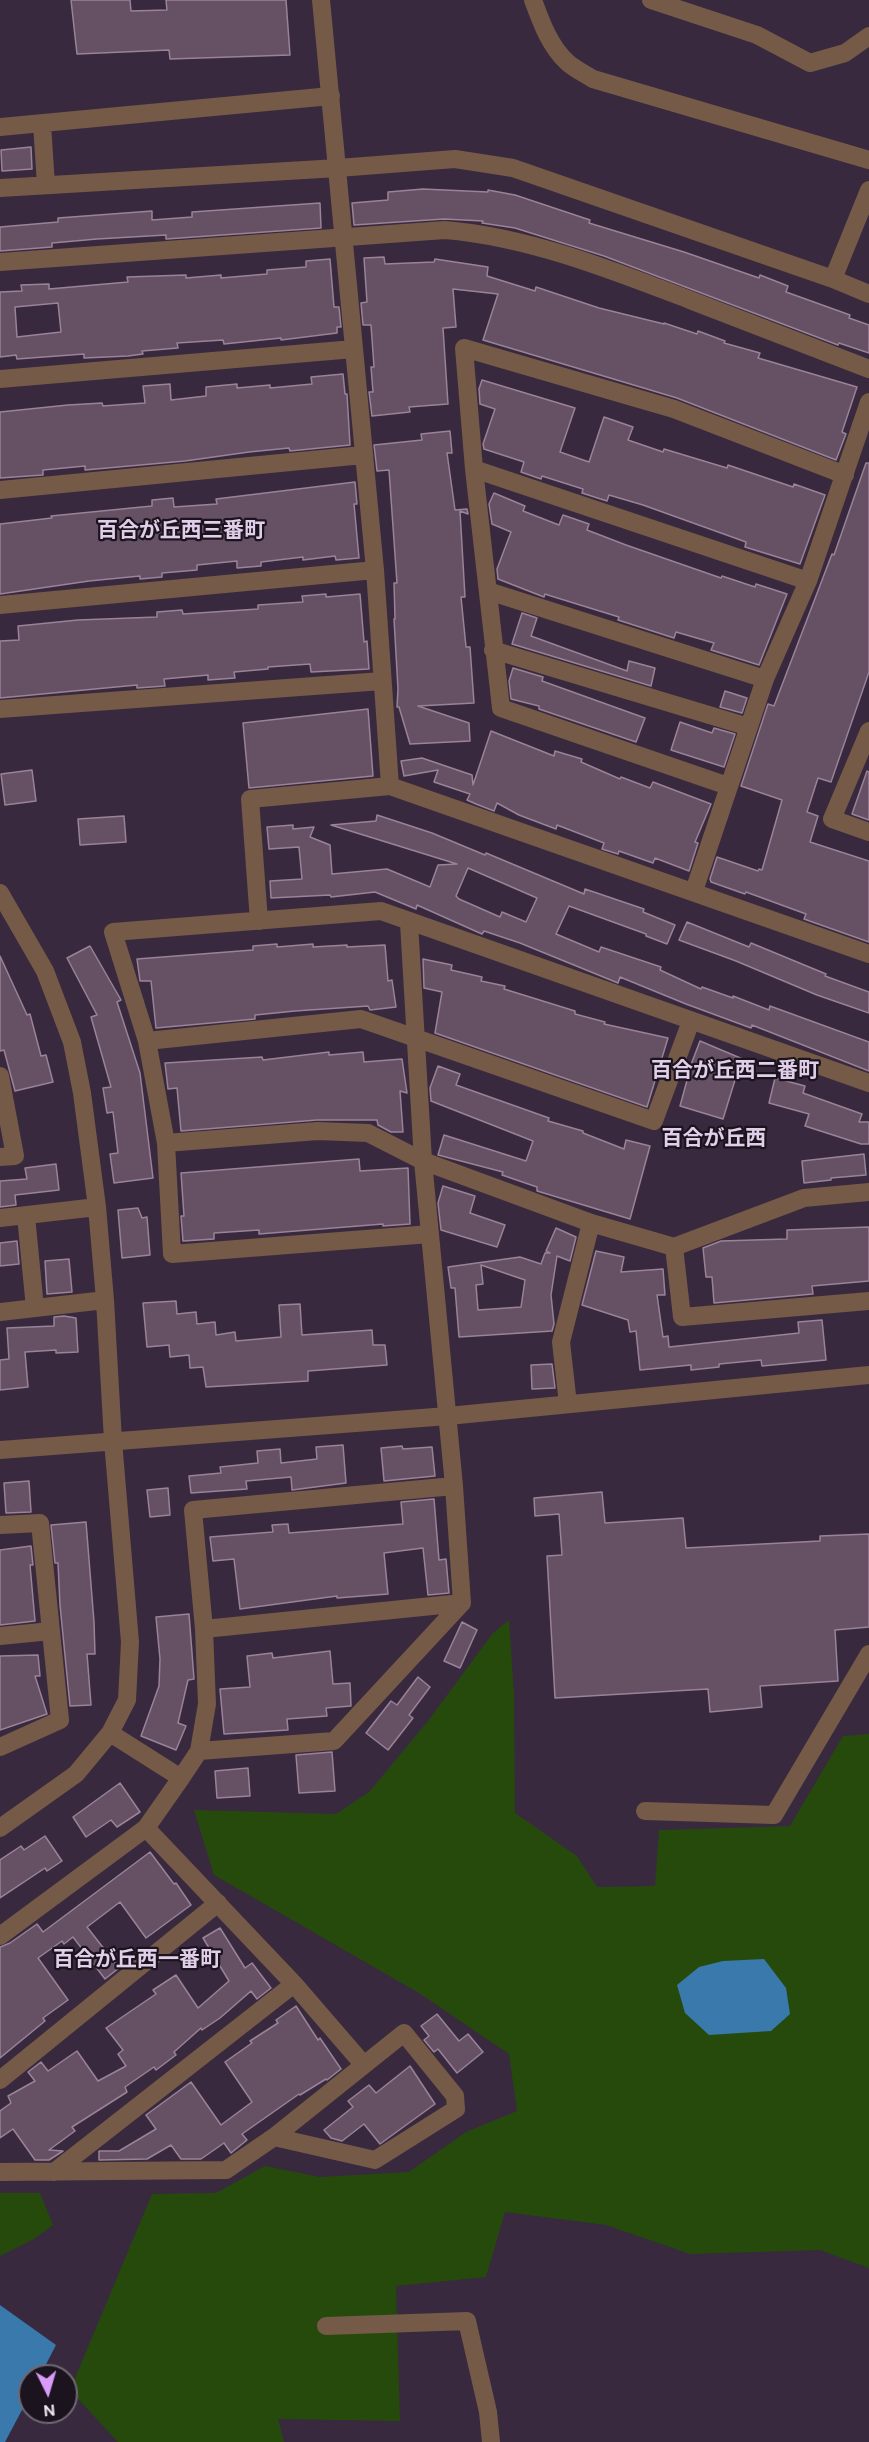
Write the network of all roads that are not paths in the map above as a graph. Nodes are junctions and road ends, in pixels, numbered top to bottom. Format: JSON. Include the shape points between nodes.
{"nodes":[{"id":1,"x":321,"y":0,"type":"edge"},
{"id":2,"x":533,"y":0,"type":"edge"},
{"id":3,"x":651,"y":0,"type":"edge"},
{"id":4,"x":869,"y":36,"type":"edge"},
{"id":5,"x":331,"y":96,"type":"junction"},
{"id":6,"x":42,"y":124,"type":"junction"},
{"id":7,"x":0,"y":128,"type":"edge"},
{"id":8,"x":869,"y":160,"type":"edge"},
{"id":9,"x":338,"y":168,"type":"junction"},
{"id":10,"x":46,"y":184,"type":"junction"},
{"id":11,"x":0,"y":188,"type":"edge"},
{"id":12,"x":869,"y":190,"type":"edge"},
{"id":13,"x":342,"y":238,"type":"junction"},
{"id":14,"x":0,"y":262,"type":"edge"},
{"id":15,"x":833,"y":279,"type":"junction"},
{"id":16,"x":869,"y":294,"type":"edge"},
{"id":17,"x":354,"y":349,"type":"junction"},
{"id":18,"x":869,"y":369,"type":"edge"},
{"id":19,"x":0,"y":379,"type":"edge"},
{"id":20,"x":869,"y":402,"type":"edge"},
{"id":21,"x":363,"y":455,"type":"junction"},
{"id":22,"x":474,"y":469,"type":"junction"},
{"id":23,"x":845,"y":475,"type":"junction"},
{"id":24,"x":0,"y":490,"type":"edge"},
{"id":25,"x":375,"y":570,"type":"junction"},
{"id":26,"x":808,"y":581,"type":"junction"},
{"id":27,"x":488,"y":591,"type":"junction"},
{"id":28,"x":0,"y":605,"type":"edge"},
{"id":29,"x":493,"y":650,"type":"junction"},
{"id":30,"x":765,"y":679,"type":"junction"},
{"id":31,"x":382,"y":681,"type":"junction"},
{"id":32,"x":0,"y":709,"type":"edge"},
{"id":33,"x":749,"y":727,"type":"junction"},
{"id":34,"x":869,"y":730,"type":"edge"},
{"id":35,"x":390,"y":786,"type":"junction"},
{"id":36,"x":728,"y":786,"type":"junction"},
{"id":37,"x":869,"y":832,"type":"edge"},
{"id":38,"x":694,"y":891,"type":"junction"},
{"id":39,"x":0,"y":893,"type":"edge"},
{"id":40,"x":260,"y":921,"type":"junction"},
{"id":41,"x":409,"y":923,"type":"junction"},
{"id":42,"x":869,"y":954,"type":"edge"},
{"id":43,"x":691,"y":1021,"type":"junction"},
{"id":44,"x":416,"y":1040,"type":"junction"},
{"id":45,"x":147,"y":1041,"type":"junction"},
{"id":46,"x":0,"y":1076,"type":"edge"},
{"id":47,"x":869,"y":1083,"type":"edge"},
{"id":48,"x":166,"y":1143,"type":"junction"},
{"id":49,"x":0,"y":1157,"type":"edge"},
{"id":50,"x":423,"y":1161,"type":"junction"},
{"id":51,"x":869,"y":1192,"type":"edge"},
{"id":52,"x":97,"y":1207,"type":"junction"},
{"id":53,"x":26,"y":1216,"type":"junction"},
{"id":54,"x":0,"y":1218,"type":"edge"},
{"id":55,"x":591,"y":1223,"type":"junction"},
{"id":56,"x":430,"y":1234,"type":"junction"},
{"id":57,"x":674,"y":1247,"type":"junction"},
{"id":58,"x":105,"y":1300,"type":"junction"},
{"id":59,"x":869,"y":1301,"type":"edge"},
{"id":60,"x":35,"y":1308,"type":"junction"},
{"id":61,"x":0,"y":1312,"type":"edge"},
{"id":62,"x":869,"y":1375,"type":"edge"},
{"id":63,"x":568,"y":1404,"type":"junction"},
{"id":64,"x":448,"y":1416,"type":"junction"},
{"id":65,"x":113,"y":1441,"type":"junction"},
{"id":66,"x":0,"y":1450,"type":"edge"},
{"id":67,"x":454,"y":1486,"type":"junction"},
{"id":68,"x":0,"y":1525,"type":"edge"},
{"id":69,"x":462,"y":1603,"type":"junction"},
{"id":70,"x":204,"y":1629,"type":"junction"},
{"id":71,"x":51,"y":1631,"type":"junction"},
{"id":72,"x":0,"y":1636,"type":"edge"},
{"id":73,"x":869,"y":1654,"type":"edge"},
{"id":74,"x":110,"y":1734,"type":"junction"},
{"id":75,"x":0,"y":1747,"type":"edge"},
{"id":76,"x":199,"y":1751,"type":"junction"},
{"id":77,"x":181,"y":1778,"type":"junction"},
{"id":78,"x":645,"y":1811,"type":"dead end"},
{"id":79,"x":0,"y":1828,"type":"edge"},
{"id":80,"x":146,"y":1828,"type":"junction"},
{"id":81,"x":218,"y":1903,"type":"junction"},
{"id":82,"x":0,"y":1936,"type":"edge"},
{"id":83,"x":294,"y":1984,"type":"junction"},
{"id":84,"x":363,"y":2064,"type":"junction"},
{"id":85,"x":0,"y":2080,"type":"edge"},
{"id":86,"x":274,"y":2138,"type":"junction"},
{"id":87,"x":0,"y":2172,"type":"edge"},
{"id":88,"x":54,"y":2172,"type":"junction"},
{"id":89,"x":326,"y":2326,"type":"dead end"},
{"id":90,"x":491,"y":2442,"type":"edge"}],
"edges":[{"from":1,"to":5,"type":"street"},
{"from":2,"to":8,"type":"street","via":[[553,45],[568,63],[593,79]]},
{"from":3,"to":4,"type":"street","via":[[758,35],[810,63],[845,53]]},
{"from":5,"to":6,"type":"street"},
{"from":5,"to":9,"type":"street"},
{"from":6,"to":7,"type":"street"},
{"from":6,"to":10,"type":"street"},
{"from":9,"to":10,"type":"street"},
{"from":9,"to":13,"type":"street"},
{"from":9,"to":15,"type":"street","via":[[455,159],[513,168]]},
{"from":10,"to":11,"type":"street"},
{"from":12,"to":15,"type":"street"},
{"from":13,"to":14,"type":"street"},
{"from":13,"to":17,"type":"street"},
{"from":13,"to":18,"type":"street","via":[[445,230],[479,233],[555,252],[636,279]]},
{"from":15,"to":16,"type":"street"},
{"from":17,"to":19,"type":"street"},
{"from":17,"to":21,"type":"street"},
{"from":20,"to":23,"type":"street"},
{"from":21,"to":24,"type":"street"},
{"from":21,"to":25,"type":"street"},
{"from":22,"to":23,"type":"street","via":[[464,348],[674,409]]},
{"from":22,"to":26,"type":"street"},
{"from":22,"to":27,"type":"street"},
{"from":23,"to":26,"type":"street"},
{"from":25,"to":28,"type":"street"},
{"from":25,"to":31,"type":"street"},
{"from":26,"to":30,"type":"street"},
{"from":27,"to":29,"type":"street"},
{"from":27,"to":30,"type":"street"},
{"from":29,"to":33,"type":"street"},
{"from":29,"to":36,"type":"street","via":[[501,708]]},
{"from":30,"to":33,"type":"street"},
{"from":31,"to":32,"type":"street"},
{"from":31,"to":35,"type":"street"},
{"from":33,"to":36,"type":"street"},
{"from":34,"to":37,"type":"street","via":[[832,819]]},
{"from":35,"to":38,"type":"street"},
{"from":35,"to":40,"type":"street","via":[[250,799]]},
{"from":36,"to":38,"type":"street"},
{"from":38,"to":42,"type":"street"},
{"from":39,"to":52,"type":"street","via":[[45,971],[72,1042]]},
{"from":40,"to":41,"type":"street","via":[[381,911]]},
{"from":40,"to":45,"type":"street","via":[[113,932]]},
{"from":41,"to":43,"type":"street"},
{"from":41,"to":44,"type":"street"},
{"from":43,"to":44,"type":"street","via":[[654,1121]]},
{"from":43,"to":47,"type":"street"},
{"from":44,"to":45,"type":"street","via":[[362,1019]]},
{"from":44,"to":50,"type":"street"},
{"from":45,"to":48,"type":"street"},
{"from":46,"to":49,"type":"street","via":[[15,1156]]},
{"from":48,"to":50,"type":"street","via":[[318,1131],[368,1134]]},
{"from":48,"to":56,"type":"street","via":[[172,1254]]},
{"from":50,"to":55,"type":"street"},
{"from":50,"to":56,"type":"street"},
{"from":51,"to":57,"type":"street","via":[[804,1198]]},
{"from":52,"to":53,"type":"street"},
{"from":52,"to":58,"type":"street"},
{"from":53,"to":54,"type":"street"},
{"from":53,"to":60,"type":"street"},
{"from":55,"to":57,"type":"street"},
{"from":55,"to":63,"type":"street","via":[[561,1342]]},
{"from":56,"to":64,"type":"street"},
{"from":57,"to":59,"type":"street","via":[[682,1317]]},
{"from":58,"to":60,"type":"street"},
{"from":58,"to":65,"type":"street"},
{"from":60,"to":61,"type":"street"},
{"from":62,"to":63,"type":"street"},
{"from":63,"to":64,"type":"street"},
{"from":64,"to":65,"type":"street"},
{"from":64,"to":67,"type":"street"},
{"from":65,"to":66,"type":"street","via":[[39,1453]]},
{"from":65,"to":74,"type":"street","via":[[130,1642],[127,1700]]},
{"from":67,"to":69,"type":"street"},
{"from":67,"to":70,"type":"street","via":[[193,1510]]},
{"from":68,"to":71,"type":"street","via":[[40,1520]]},
{"from":69,"to":70,"type":"street"},
{"from":69,"to":76,"type":"street","via":[[334,1741]]},
{"from":70,"to":76,"type":"street","via":[[207,1704]]},
{"from":71,"to":72,"type":"street"},
{"from":71,"to":75,"type":"street","via":[[60,1720]]},
{"from":73,"to":78,"type":"street","via":[[774,1815]]},
{"from":74,"to":77,"type":"street"},
{"from":74,"to":79,"type":"street","via":[[76,1773]]},
{"from":76,"to":77,"type":"street"},
{"from":77,"to":80,"type":"street"},
{"from":80,"to":81,"type":"street"},
{"from":80,"to":82,"type":"street"},
{"from":81,"to":83,"type":"street"},
{"from":81,"to":85,"type":"street"},
{"from":83,"to":84,"type":"street"},
{"from":83,"to":88,"type":"street"},
{"from":84,"to":86,"type":"street"},
{"from":84,"to":86,"type":"street","via":[[404,2033],[455,2096],[456,2109],[375,2160]]},
{"from":86,"to":88,"type":"street","via":[[226,2170]]},
{"from":87,"to":88,"type":"street"},
{"from":89,"to":90,"type":"street","via":[[467,2321]]}]}
